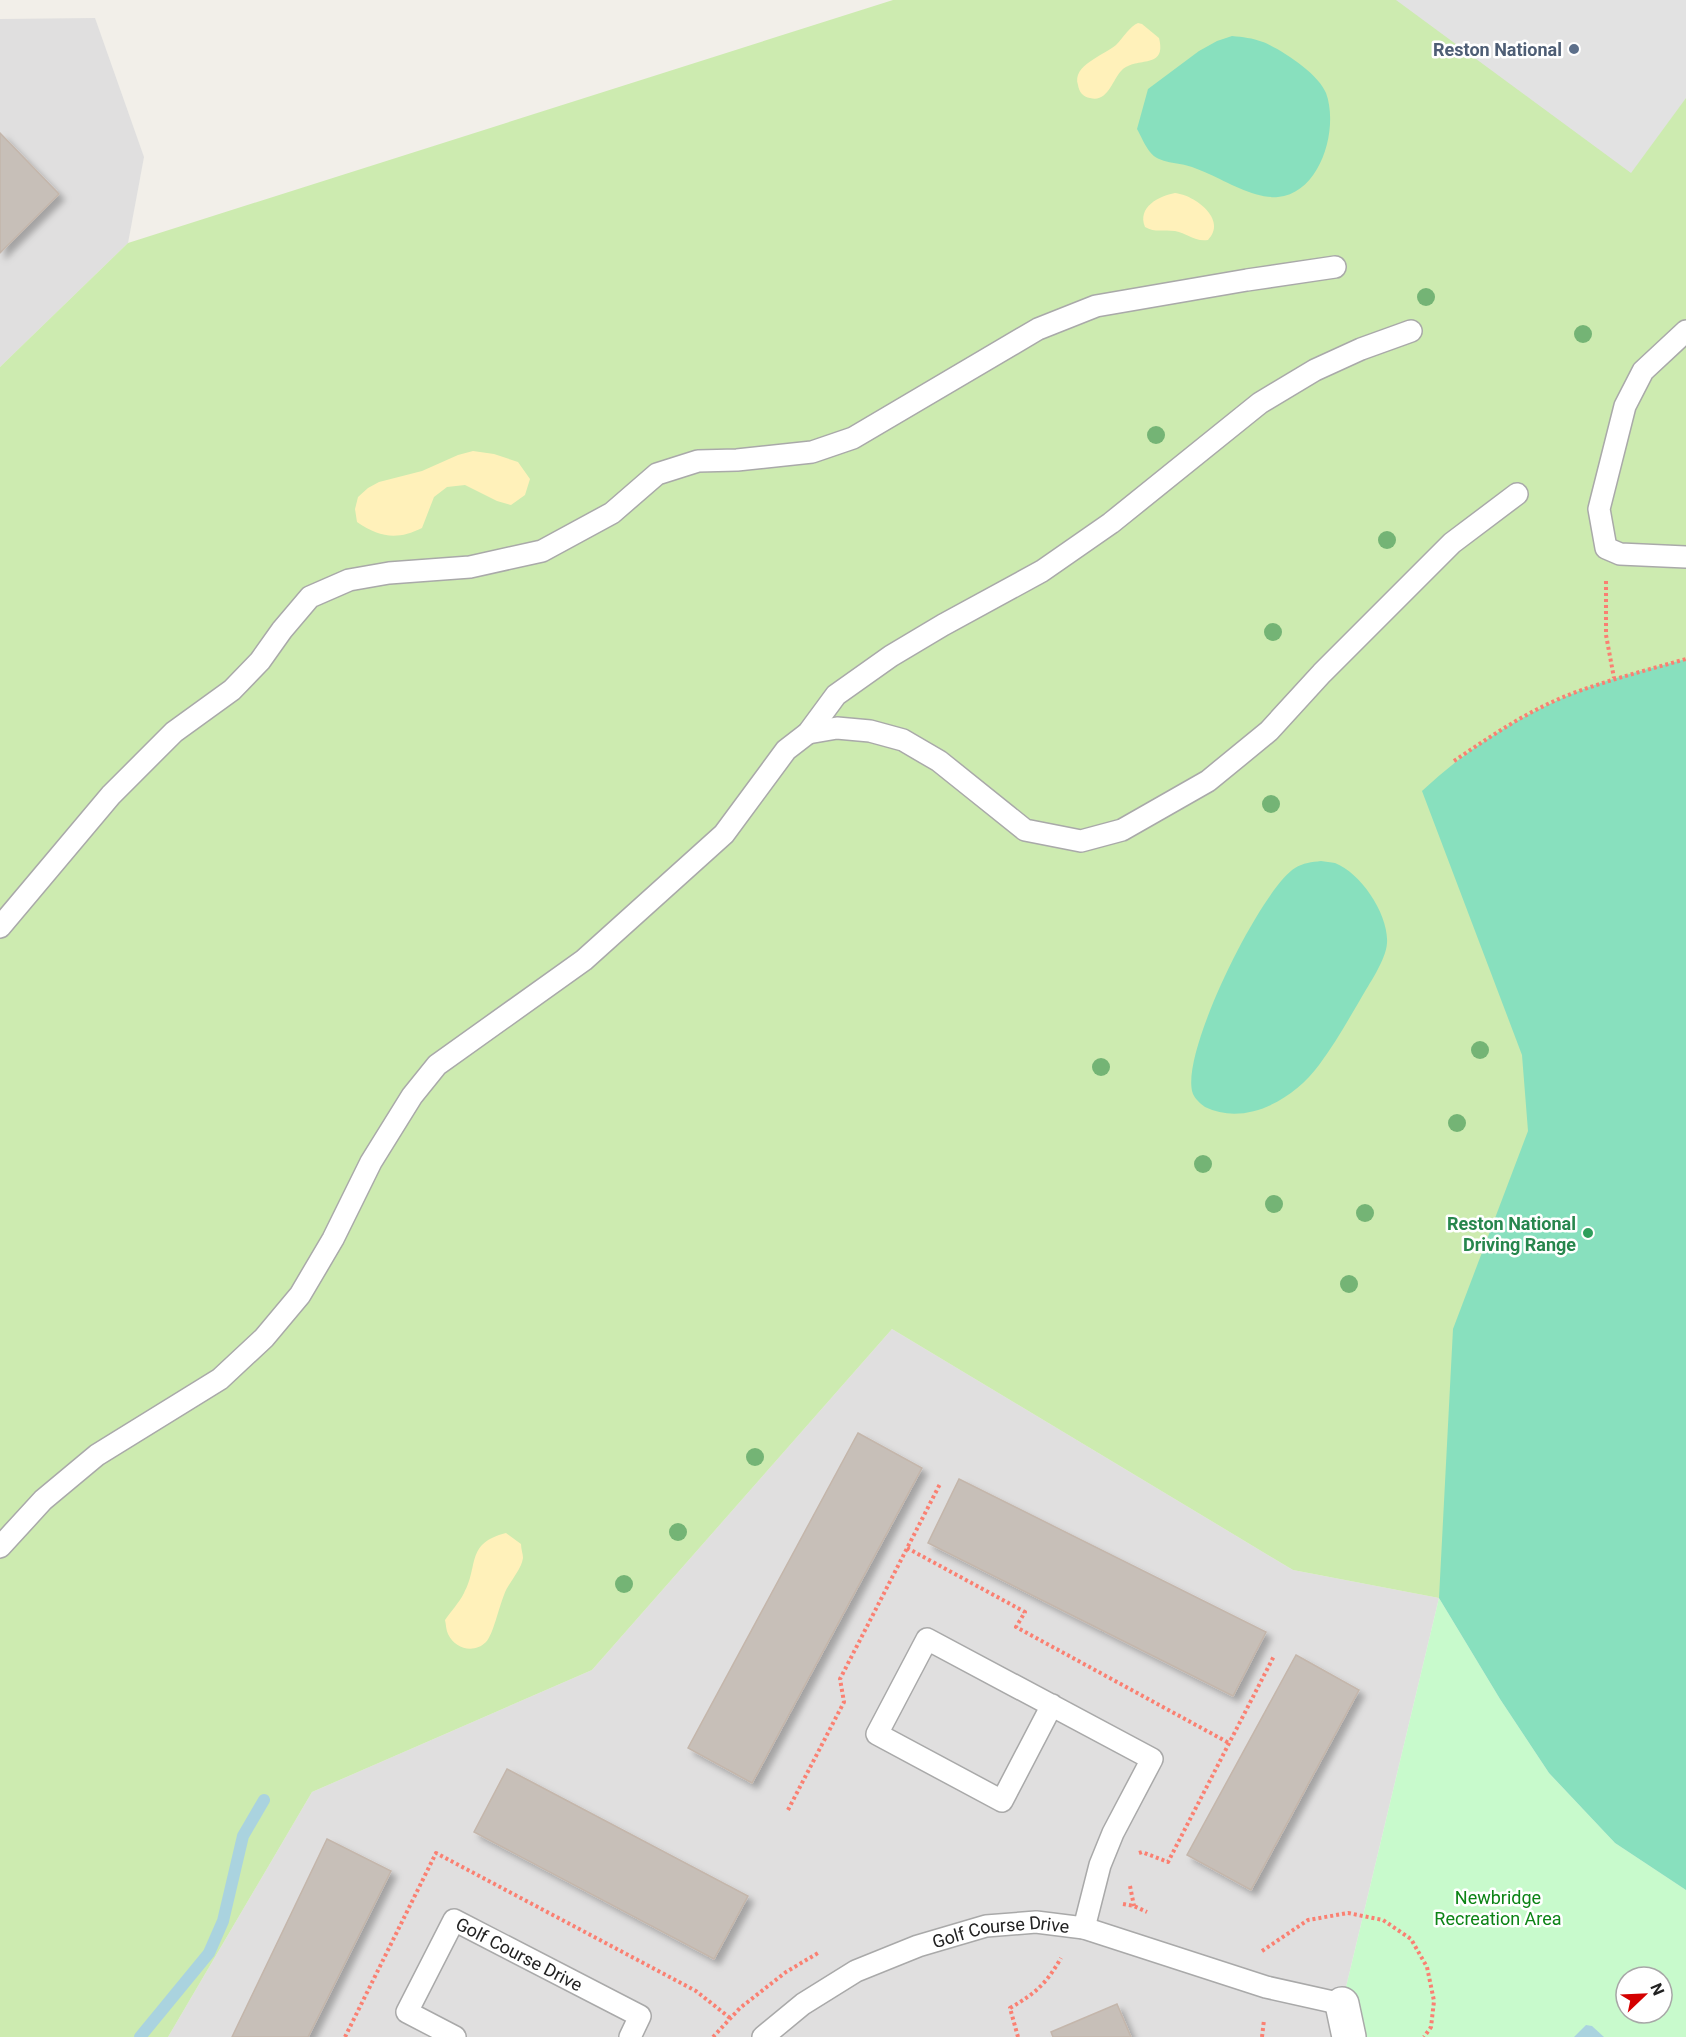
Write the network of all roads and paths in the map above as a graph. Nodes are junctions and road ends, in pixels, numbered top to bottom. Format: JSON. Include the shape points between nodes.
{"nodes":[{"id":1,"x":1335,"y":267,"type":"dead end"},
{"id":2,"x":1411,"y":331,"type":"dead end"},
{"id":3,"x":1686,"y":331,"type":"edge"},
{"id":4,"x":1517,"y":494,"type":"dead end"},
{"id":5,"x":1606,"y":548,"type":"junction"},
{"id":6,"x":1686,"y":557,"type":"edge"},
{"id":7,"x":1686,"y":659,"type":"edge"},
{"id":8,"x":1614,"y":678,"type":"junction"},
{"id":9,"x":808,"y":733,"type":"junction"},
{"id":10,"x":1454,"y":761,"type":"dead end"},
{"id":11,"x":0,"y":927,"type":"edge"},
{"id":12,"x":940,"y":1484,"type":"dead end"},
{"id":13,"x":0,"y":1547,"type":"edge"},
{"id":14,"x":906,"y":1548,"type":"junction"},
{"id":15,"x":1274,"y":1656,"type":"dead end"},
{"id":16,"x":1052,"y":1706,"type":"junction"},
{"id":17,"x":1229,"y":1743,"type":"junction"},
{"id":18,"x":788,"y":1810,"type":"dead end"},
{"id":19,"x":1133,"y":1855,"type":"dead end"},
{"id":20,"x":1129,"y":1882,"type":"dead end"},
{"id":21,"x":1134,"y":1906,"type":"dead end"},
{"id":22,"x":1075,"y":1928,"type":"junction"},
{"id":23,"x":1261,"y":1951,"type":"dead end"},
{"id":24,"x":1342,"y":2004,"type":"joint"},
{"id":25,"x":345,"y":2037,"type":"edge"},
{"id":26,"x":351,"y":2037,"type":"edge"},
{"id":27,"x":455,"y":2037,"type":"edge"},
{"id":28,"x":630,"y":2037,"type":"edge"},
{"id":29,"x":763,"y":2037,"type":"edge"},
{"id":30,"x":1018,"y":2037,"type":"edge"},
{"id":31,"x":1349,"y":2037,"type":"edge"},
{"id":32,"x":1424,"y":2037,"type":"edge"}],
"edges":[{"from":1,"to":11,"type":"lane","via":[[1096,306],[1038,329],[852,438],[812,452],[698,461],[657,474],[612,513],[543,551],[470,567],[350,580],[310,597],[232,690],[174,732],[111,795]]},
{"from":2,"to":9,"type":"lane","via":[[1315,370],[1260,403],[1111,523],[1042,572],[891,656],[836,695]]},
{"from":3,"to":5,"type":"lane","via":[[1643,371],[1625,406],[1599,509]]},
{"from":4,"to":9,"type":"lane","via":[[1452,543],[1269,731],[1208,781],[1122,830],[1081,841],[1025,830],[939,761],[903,740],[870,730],[837,728]]},
{"from":5,"to":6,"type":"lane","via":[[1620,554]]},
{"from":5,"to":8,"type":"path","via":[[1606,635]]},
{"from":7,"to":8,"type":"path"},
{"from":8,"to":10,"type":"path","via":[[1531,714]]},
{"from":9,"to":13,"type":"lane","via":[[786,750],[724,834],[584,960],[437,1065],[412,1096],[371,1162],[300,1296],[264,1338],[220,1379],[97,1455],[43,1500]]},
{"from":12,"to":14,"type":"path"},
{"from":14,"to":17,"type":"path","via":[[1024,1612],[1016,1627]]},
{"from":14,"to":18,"type":"path","via":[[840,1678],[844,1702]]},
{"from":15,"to":17,"type":"path"},
{"from":16,"to":16,"type":"lane","name":"Golf Course Drive","via":[[927,1639],[877,1734],[1002,1802]]},
{"from":16,"to":22,"type":"lane","name":"Golf Course Drive","via":[[1152,1759],[1113,1833]]},
{"from":17,"to":19,"type":"path","via":[[1168,1862],[1142,1852]]},
{"from":20,"to":21,"type":"path"},
{"from":22,"to":24,"type":"lane","name":"Golf Course Drive","via":[[1266,1987]]},
{"from":22,"to":29,"type":"lane","name":"Golf Course Drive","via":[[1035,1922],[986,1926],[918,1946],[856,1971],[803,2004]]},
{"from":22,"to":30,"type":"path","via":[[1050,1977],[1032,1996],[1010,2008]]},
{"from":23,"to":32,"type":"path","via":[[1308,1920],[1348,1912],[1383,1920],[1411,1939],[1427,1967],[1434,2001],[1431,2026]]},
{"from":24,"to":31,"type":"street"},
{"from":25,"to":26,"type":"path"},
{"from":27,"to":28,"type":"lane","name":"Golf Course Drive","via":[[407,2012],[454,1920],[640,2016]]}]}
